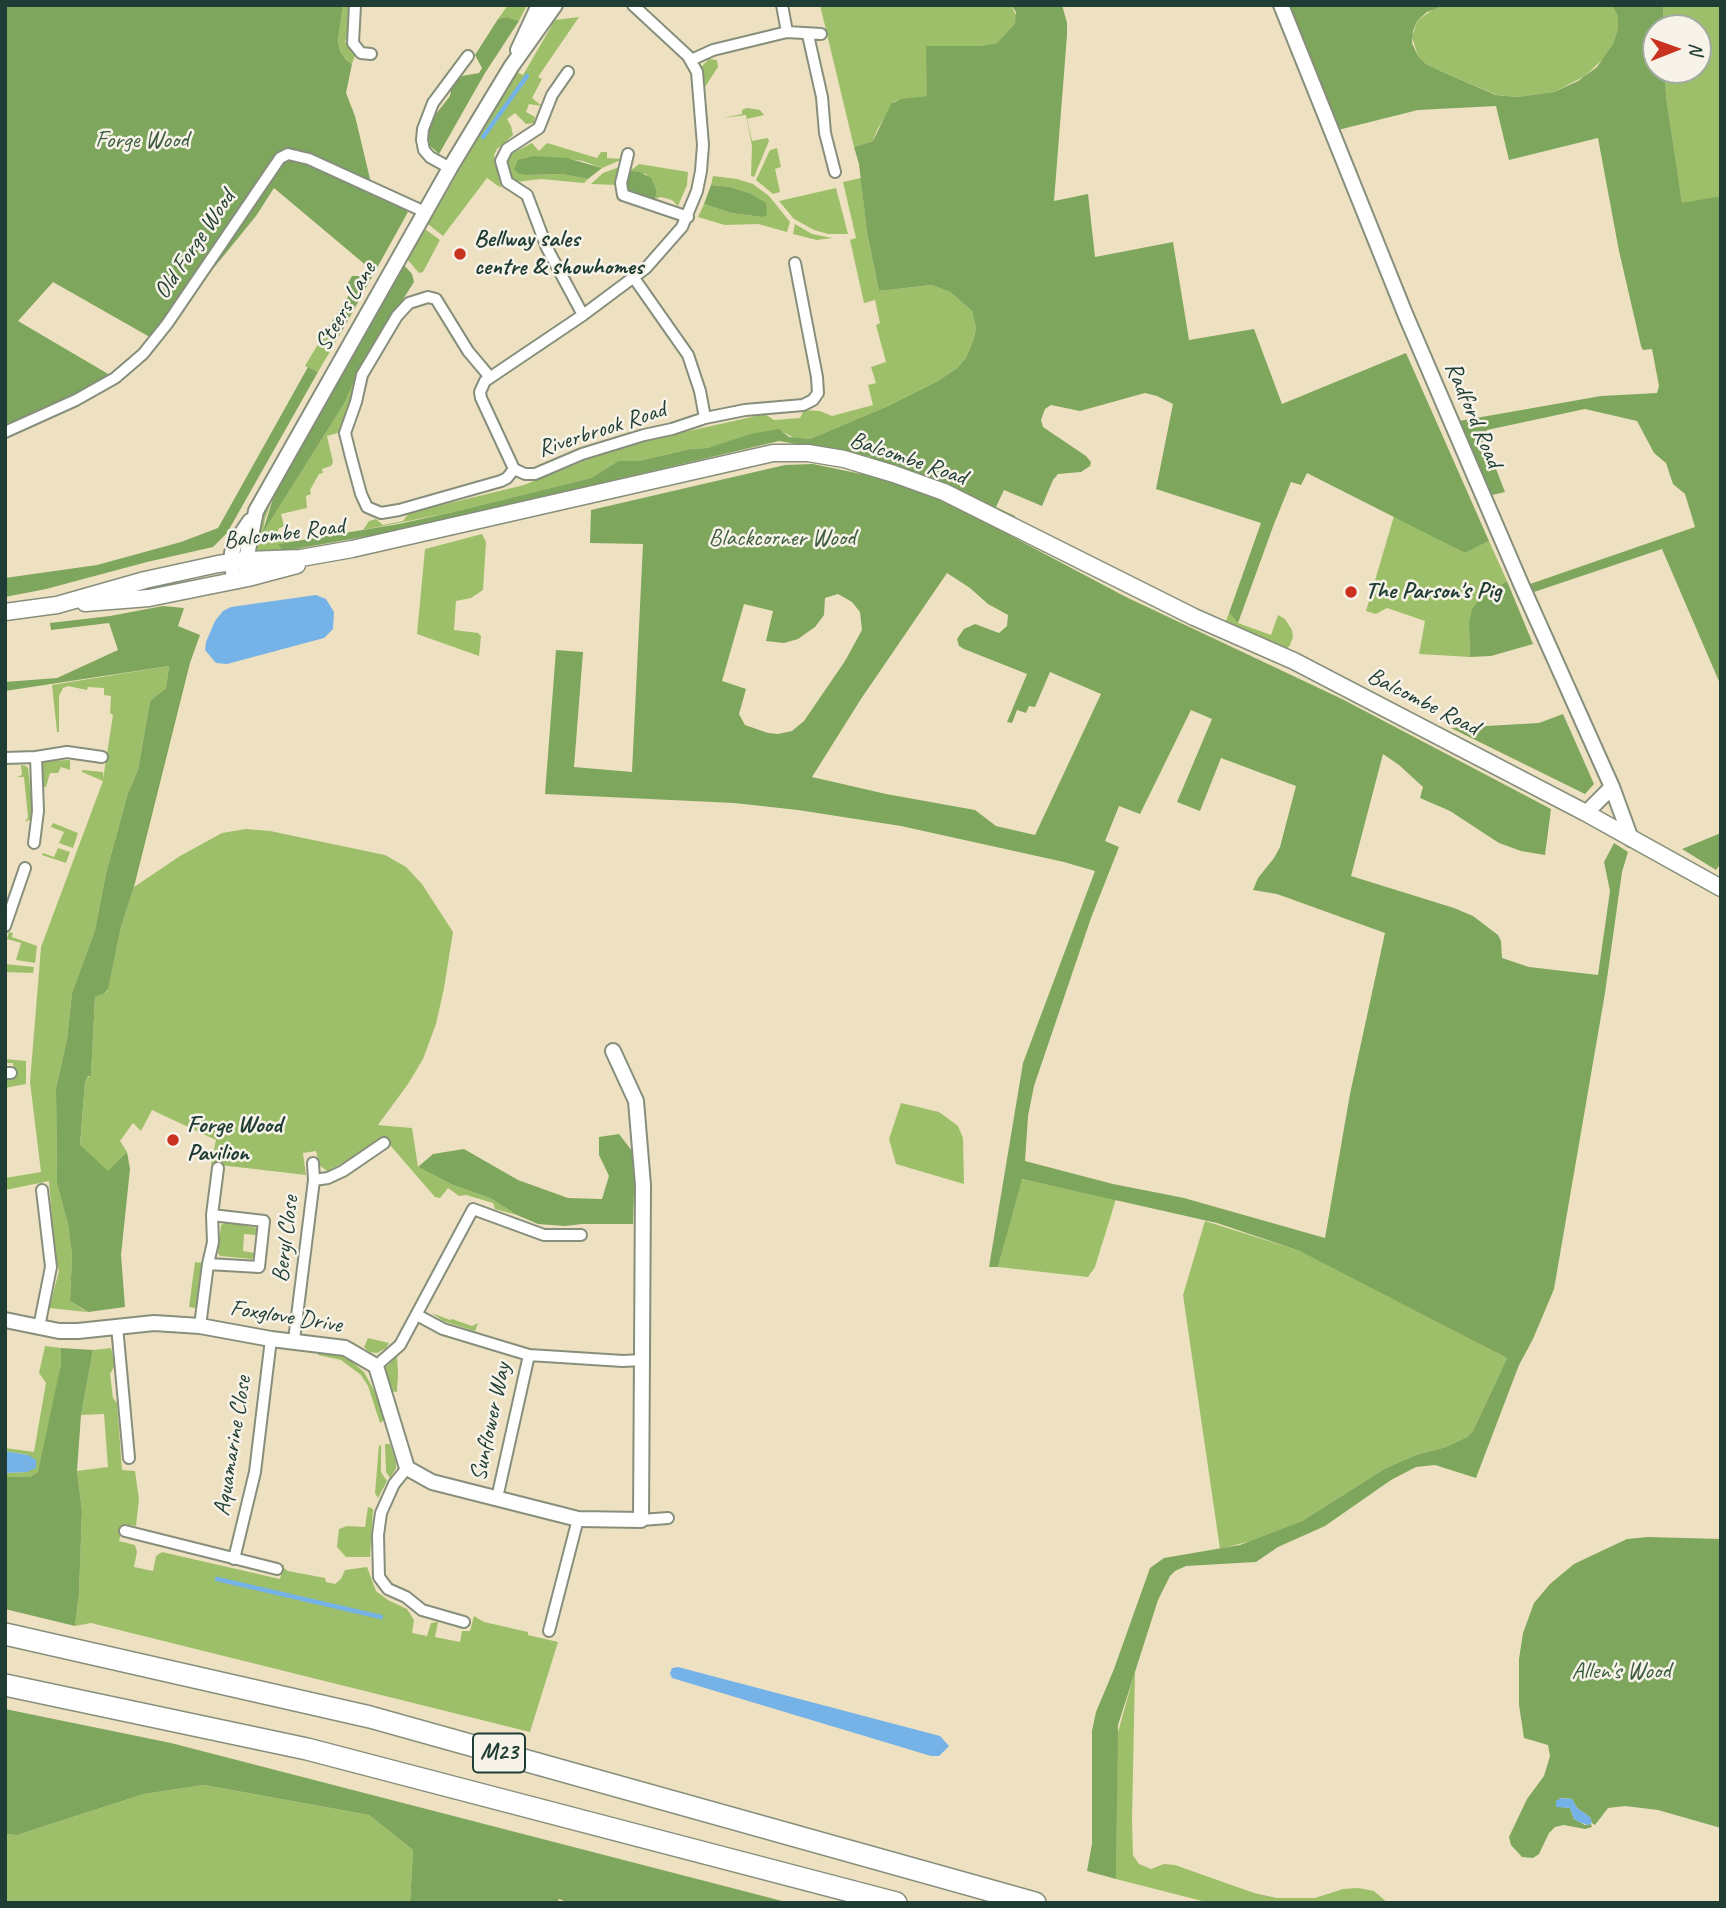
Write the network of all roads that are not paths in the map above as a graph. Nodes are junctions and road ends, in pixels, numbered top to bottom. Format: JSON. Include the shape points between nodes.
{"nodes":[{"id":1,"x":355,"y":5,"type":"edge"},
{"id":2,"x":539,"y":5,"type":"edge"},
{"id":3,"x":555,"y":5,"type":"edge"},
{"id":4,"x":623,"y":5,"type":"edge"},
{"id":5,"x":633,"y":5,"type":"edge"},
{"id":6,"x":782,"y":5,"type":"edge"},
{"id":7,"x":1281,"y":5,"type":"edge"},
{"id":8,"x":646,"y":17,"type":"junction"},
{"id":9,"x":787,"y":32,"type":"junction"},
{"id":10,"x":821,"y":34,"type":"dead end"},
{"id":11,"x":808,"y":35,"type":"junction"},
{"id":12,"x":371,"y":54,"type":"dead end"},
{"id":13,"x":468,"y":56,"type":"dead end"},
{"id":14,"x":691,"y":60,"type":"junction"},
{"id":15,"x":511,"y":67,"type":"junction"},
{"id":16,"x":568,"y":72,"type":"dead end"},
{"id":17,"x":628,"y":154,"type":"dead end"},
{"id":18,"x":450,"y":168,"type":"junction"},
{"id":19,"x":835,"y":172,"type":"dead end"},
{"id":20,"x":425,"y":212,"type":"junction"},
{"id":21,"x":688,"y":217,"type":"junction"},
{"id":22,"x":795,"y":263,"type":"dead end"},
{"id":23,"x":635,"y":278,"type":"junction"},
{"id":24,"x":583,"y":315,"type":"junction"},
{"id":25,"x":489,"y":376,"type":"junction"},
{"id":26,"x":705,"y":418,"type":"junction"},
{"id":27,"x":5,"y":432,"type":"edge"},
{"id":28,"x":514,"y":469,"type":"junction"},
{"id":29,"x":318,"y":556,"type":"junction"},
{"id":30,"x":238,"y":561,"type":"junction"},
{"id":31,"x":241,"y":579,"type":"junction"},
{"id":32,"x":57,"y":605,"type":"junction"},
{"id":33,"x":5,"y":612,"type":"edge"},
{"id":34,"x":36,"y":757,"type":"junction"},
{"id":35,"x":102,"y":757,"type":"dead end"},
{"id":36,"x":5,"y":758,"type":"edge"},
{"id":37,"x":1612,"y":787,"type":"junction"},
{"id":38,"x":1586,"y":813,"type":"junction"},
{"id":39,"x":1631,"y":839,"type":"junction"},
{"id":40,"x":34,"y":843,"type":"dead end"},
{"id":41,"x":25,"y":868,"type":"dead end"},
{"id":42,"x":1721,"y":888,"type":"edge"},
{"id":43,"x":5,"y":926,"type":"edge"},
{"id":44,"x":613,"y":1051,"type":"dead end"},
{"id":45,"x":384,"y":1143,"type":"dead end"},
{"id":46,"x":313,"y":1163,"type":"dead end"},
{"id":47,"x":218,"y":1168,"type":"dead end"},
{"id":48,"x":314,"y":1180,"type":"junction"},
{"id":49,"x":42,"y":1190,"type":"dead end"},
{"id":50,"x":212,"y":1215,"type":"junction"},
{"id":51,"x":581,"y":1236,"type":"dead end"},
{"id":52,"x":208,"y":1264,"type":"junction"},
{"id":53,"x":417,"y":1315,"type":"junction"},
{"id":54,"x":5,"y":1320,"type":"edge"},
{"id":55,"x":117,"y":1326,"type":"junction"},
{"id":56,"x":200,"y":1326,"type":"junction"},
{"id":57,"x":39,"y":1327,"type":"junction"},
{"id":58,"x":271,"y":1339,"type":"junction"},
{"id":59,"x":294,"y":1340,"type":"junction"},
{"id":60,"x":529,"y":1355,"type":"junction"},
{"id":61,"x":642,"y":1360,"type":"junction"},
{"id":62,"x":376,"y":1366,"type":"junction"},
{"id":63,"x":129,"y":1458,"type":"dead end"},
{"id":64,"x":407,"y":1468,"type":"junction"},
{"id":65,"x":498,"y":1498,"type":"junction"},
{"id":66,"x":668,"y":1518,"type":"dead end"},
{"id":67,"x":578,"y":1520,"type":"junction"},
{"id":68,"x":641,"y":1520,"type":"junction"},
{"id":69,"x":125,"y":1531,"type":"dead end"},
{"id":70,"x":234,"y":1559,"type":"junction"},
{"id":71,"x":277,"y":1569,"type":"dead end"},
{"id":72,"x":464,"y":1622,"type":"dead end"},
{"id":73,"x":549,"y":1630,"type":"dead end"},
{"id":74,"x":5,"y":1634,"type":"edge"},
{"id":75,"x":5,"y":1685,"type":"edge"},
{"id":76,"x":896,"y":1903,"type":"edge"},
{"id":77,"x":1035,"y":1903,"type":"edge"}],
"edges":[{"from":1,"to":12,"type":"street","via":[[353,43],[361,53]]},
{"from":2,"to":15,"type":"street","name":"Steers Lane"},
{"from":3,"to":15,"type":"street","name":"Steers Lane"},
{"from":4,"to":8,"type":"street"},
{"from":5,"to":8,"type":"street"},
{"from":6,"to":9,"type":"street"},
{"from":7,"to":37,"type":"street","name":"Radford Road","via":[[1406,316]]},
{"from":8,"to":14,"type":"street"},
{"from":9,"to":11,"type":"street"},
{"from":9,"to":14,"type":"street"},
{"from":10,"to":11,"type":"street"},
{"from":11,"to":19,"type":"street"},
{"from":13,"to":18,"type":"street","via":[[433,103],[423,129],[424,150]]},
{"from":14,"to":21,"type":"street","via":[[699,79],[703,145],[699,183]]},
{"from":15,"to":18,"type":"street","name":"Steers Lane"},
{"from":16,"to":24,"type":"street","via":[[539,128],[504,152],[501,164],[510,185],[527,195],[547,248]]},
{"from":17,"to":21,"type":"street","via":[[623,195]]},
{"from":18,"to":20,"type":"street","name":"Steers Lane"},
{"from":20,"to":27,"type":"street","name":"Old Forge Wood","via":[[309,159],[288,154],[274,165],[143,354],[115,379]]},
{"from":20,"to":30,"type":"street","name":"Steers Lane","via":[[235,543]]},
{"from":21,"to":23,"type":"street","via":[[661,254]]},
{"from":22,"to":26,"type":"street","name":"Riverbrook Road","via":[[818,393],[803,405]]},
{"from":23,"to":24,"type":"street"},
{"from":23,"to":26,"type":"street","via":[[688,355]]},
{"from":24,"to":25,"type":"street"},
{"from":25,"to":28,"type":"street","via":[[481,386],[481,398]]},
{"from":25,"to":28,"type":"street","name":"Riverbrook Road","via":[[436,299],[415,300],[397,316],[365,368],[345,433],[362,494],[376,512],[399,510],[501,481]]},
{"from":26,"to":28,"type":"street","name":"Riverbrook Road","via":[[582,454],[534,474]]},
{"from":29,"to":30,"type":"main road","name":"Balcombe Road"},
{"from":29,"to":31,"type":"main road"},
{"from":29,"to":38,"type":"main road","name":"Balcombe Road","via":[[774,453],[844,459],[944,492],[1194,617],[1294,661]]},
{"from":30,"to":31,"type":"street"},
{"from":30,"to":32,"type":"main road","name":"Balcombe Road","via":[[145,580]]},
{"from":31,"to":32,"type":"main road","via":[[149,598]]},
{"from":32,"to":33,"type":"main road","name":"Balcombe Road"},
{"from":34,"to":35,"type":"street","via":[[67,752]]},
{"from":34,"to":36,"type":"street"},
{"from":34,"to":40,"type":"street"},
{"from":37,"to":38,"type":"street"},
{"from":37,"to":39,"type":"street","name":"Radford Road"},
{"from":38,"to":39,"type":"main road","name":"Balcombe Road"},
{"from":39,"to":42,"type":"main road","name":"Balcombe Road"},
{"from":41,"to":43,"type":"street"},
{"from":44,"to":61,"type":"street","via":[[636,1101],[643,1185]]},
{"from":45,"to":48,"type":"street","name":"Beryl Close","via":[[343,1171]]},
{"from":46,"to":48,"type":"street"},
{"from":47,"to":50,"type":"street"},
{"from":48,"to":59,"type":"street","name":"Beryl Close"},
{"from":49,"to":57,"type":"street","via":[[51,1267]]},
{"from":50,"to":52,"type":"street"},
{"from":50,"to":52,"type":"street","via":[[264,1221],[259,1267]]},
{"from":51,"to":53,"type":"street","via":[[544,1235],[473,1209]]},
{"from":52,"to":56,"type":"street"},
{"from":53,"to":60,"type":"street","name":"Sunflower Way","via":[[443,1329]]},
{"from":53,"to":62,"type":"street","via":[[400,1345]]},
{"from":54,"to":57,"type":"street","name":"Foxglove Drive"},
{"from":55,"to":56,"type":"street","name":"Foxglove Drive"},
{"from":55,"to":57,"type":"street","name":"Foxglove Drive","via":[[78,1331]]},
{"from":55,"to":63,"type":"street"},
{"from":56,"to":58,"type":"street","name":"Foxglove Drive"},
{"from":58,"to":59,"type":"street","name":"Foxglove Drive"},
{"from":58,"to":70,"type":"street","name":"Aquamarine Close","via":[[255,1472]]},
{"from":59,"to":62,"type":"street","name":"Foxglove Drive","via":[[345,1348]]},
{"from":60,"to":61,"type":"street","name":"Sunflower Way"},
{"from":60,"to":65,"type":"street","name":"Sunflower Way"},
{"from":61,"to":68,"type":"street"},
{"from":62,"to":64,"type":"street"},
{"from":64,"to":65,"type":"street","via":[[432,1482]]},
{"from":64,"to":72,"type":"street","via":[[394,1484],[382,1513],[379,1577],[388,1589],[422,1610]]},
{"from":65,"to":67,"type":"street"},
{"from":66,"to":68,"type":"street"},
{"from":67,"to":68,"type":"street"},
{"from":67,"to":73,"type":"street"},
{"from":69,"to":70,"type":"street"},
{"from":70,"to":71,"type":"street"},
{"from":74,"to":77,"type":"highway","number":"M23","via":[[370,1717]]},
{"from":75,"to":76,"type":"highway","number":"M23","via":[[307,1749]]}]}
